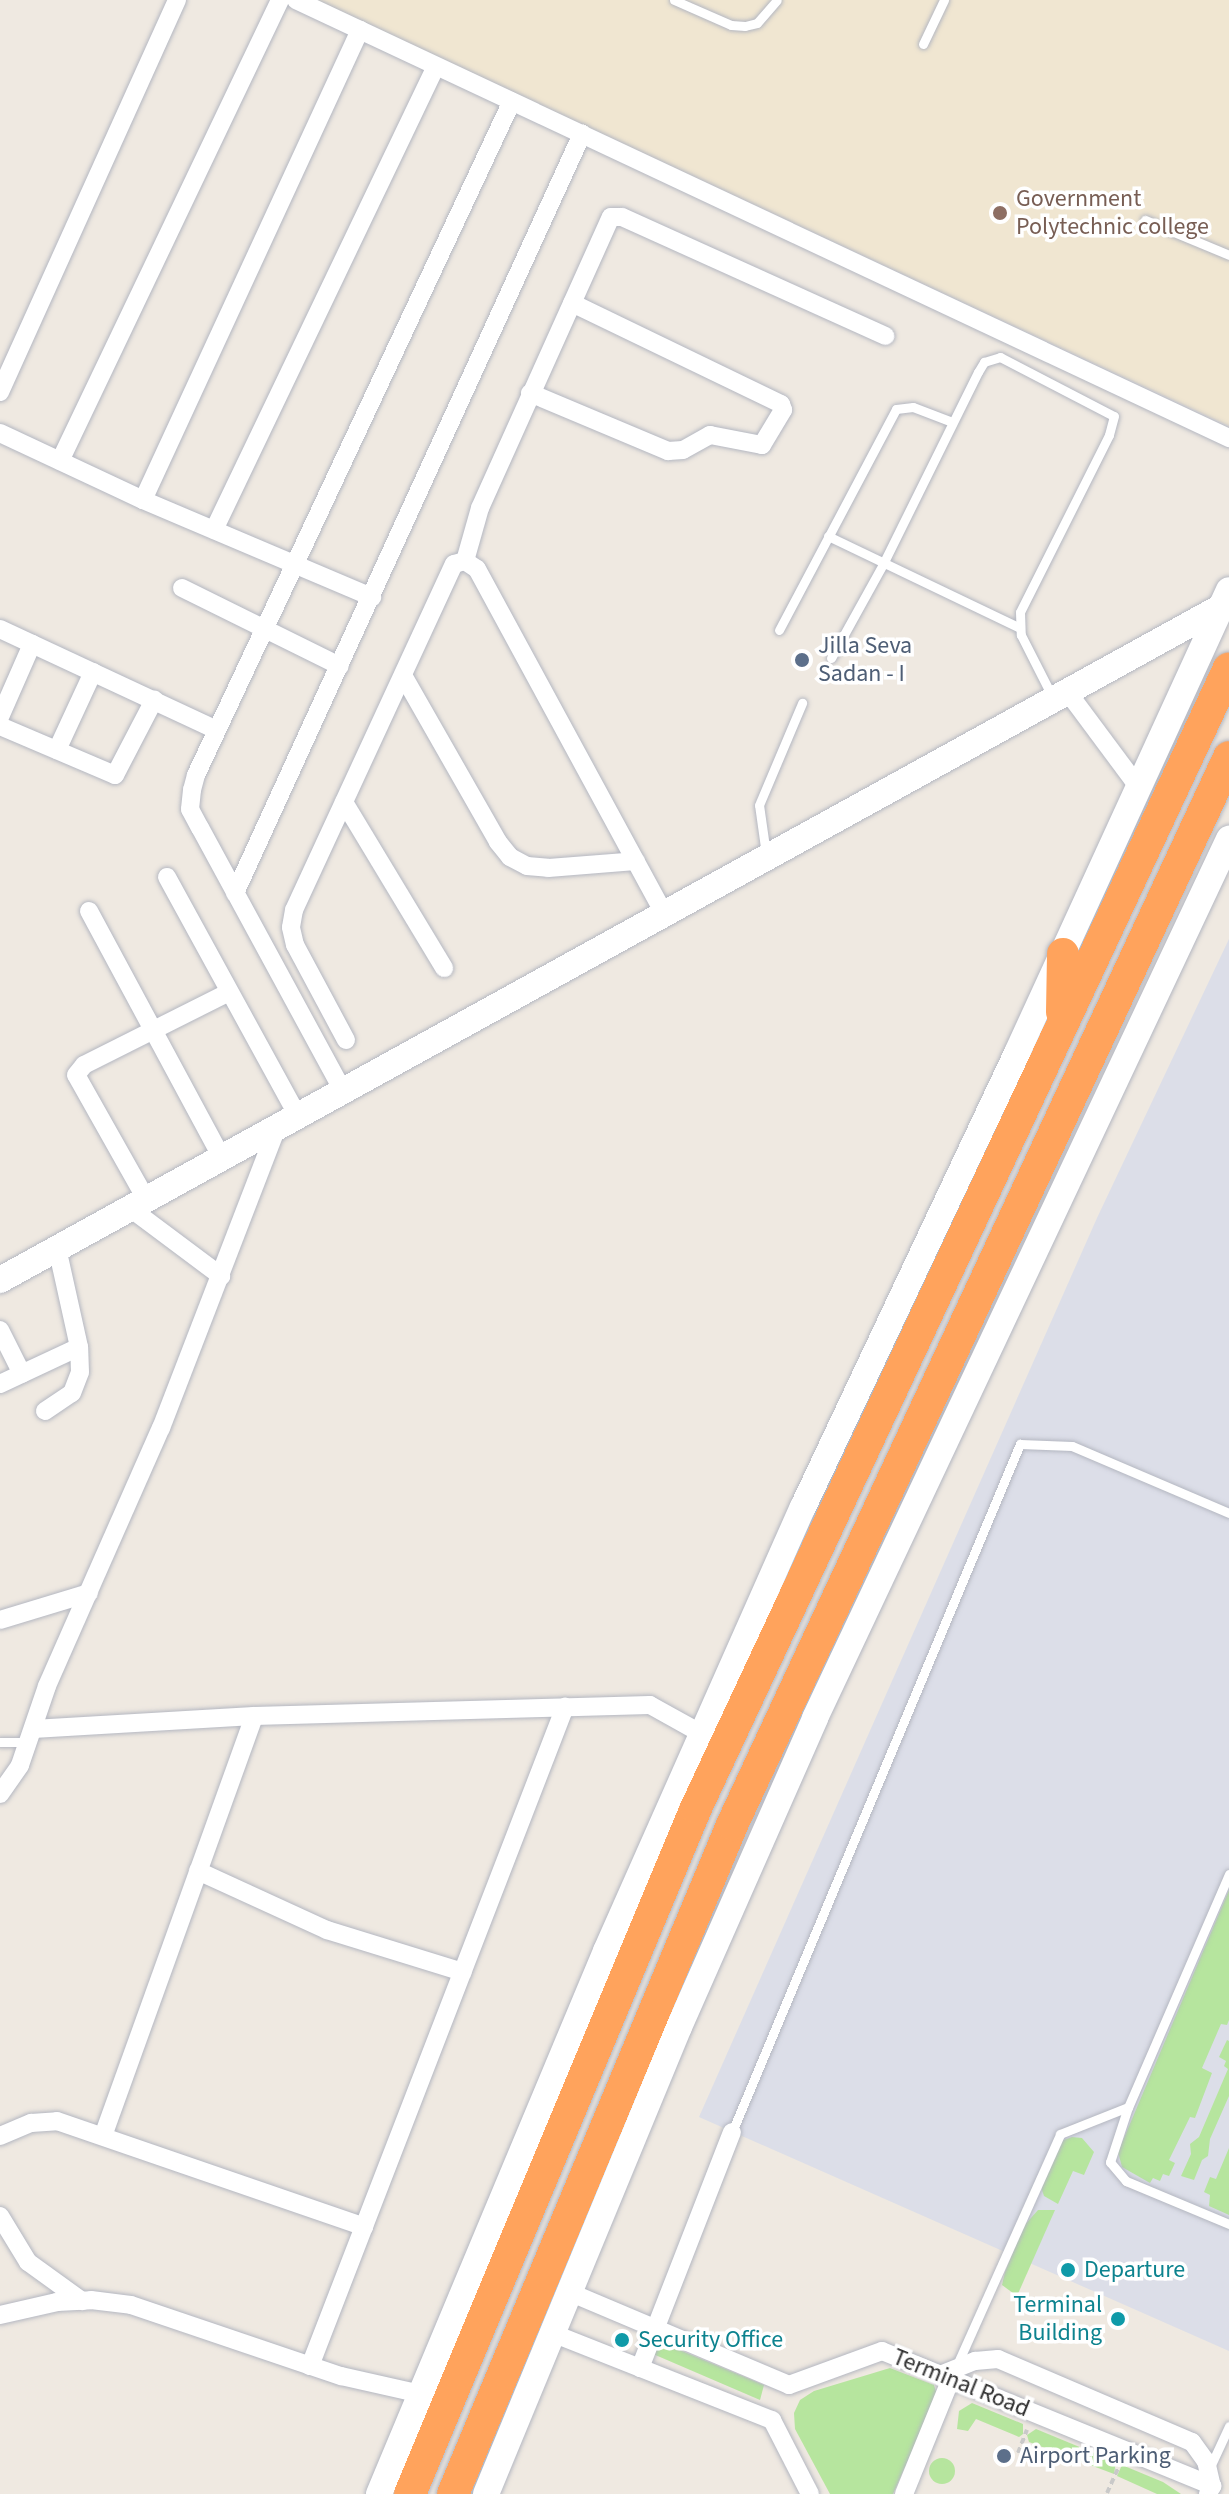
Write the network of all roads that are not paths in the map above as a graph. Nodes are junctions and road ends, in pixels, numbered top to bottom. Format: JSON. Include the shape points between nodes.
{"nodes":[{"id":1,"x":177,"y":0,"type":"edge"},
{"id":2,"x":280,"y":0,"type":"edge"},
{"id":3,"x":296,"y":0,"type":"edge"},
{"id":4,"x":674,"y":0,"type":"edge"},
{"id":5,"x":777,"y":0,"type":"edge"},
{"id":6,"x":944,"y":0,"type":"edge"},
{"id":7,"x":360,"y":30,"type":"junction"},
{"id":8,"x":923,"y":44,"type":"dead end"},
{"id":9,"x":436,"y":66,"type":"junction"},
{"id":10,"x":512,"y":101,"type":"junction"},
{"id":11,"x":582,"y":134,"type":"junction"},
{"id":12,"x":1145,"y":220,"type":"dead end"},
{"id":13,"x":1229,"y":255,"type":"edge"},
{"id":14,"x":572,"y":303,"type":"junction"},
{"id":15,"x":885,"y":336,"type":"dead end"},
{"id":16,"x":0,"y":392,"type":"edge"},
{"id":17,"x":530,"y":393,"type":"junction"},
{"id":18,"x":952,"y":422,"type":"junction"},
{"id":19,"x":0,"y":433,"type":"edge"},
{"id":20,"x":1229,"y":438,"type":"edge"},
{"id":21,"x":60,"y":461,"type":"junction"},
{"id":22,"x":143,"y":500,"type":"junction"},
{"id":23,"x":214,"y":530,"type":"junction"},
{"id":24,"x":828,"y":536,"type":"junction"},
{"id":25,"x":465,"y":561,"type":"junction"},
{"id":26,"x":296,"y":564,"type":"junction"},
{"id":27,"x":883,"y":564,"type":"junction"},
{"id":28,"x":182,"y":588,"type":"dead end"},
{"id":29,"x":372,"y":597,"type":"junction"},
{"id":30,"x":1225,"y":598,"type":"edge"},
{"id":31,"x":1018,"y":627,"type":"junction"},
{"id":32,"x":265,"y":628,"type":"junction"},
{"id":33,"x":0,"y":629,"type":"edge"},
{"id":34,"x":779,"y":630,"type":"dead end"},
{"id":35,"x":32,"y":644,"type":"junction"},
{"id":36,"x":831,"y":658,"type":"dead end"},
{"id":37,"x":340,"y":666,"type":"junction"},
{"id":38,"x":1229,"y":668,"type":"edge"},
{"id":39,"x":93,"y":672,"type":"junction"},
{"id":40,"x":404,"y":677,"type":"junction"},
{"id":41,"x":1060,"y":695,"type":"junction"},
{"id":42,"x":154,"y":700,"type":"junction"},
{"id":43,"x":802,"y":703,"type":"dead end"},
{"id":44,"x":0,"y":717,"type":"edge"},
{"id":45,"x":0,"y":726,"type":"edge"},
{"id":46,"x":217,"y":730,"type":"junction"},
{"id":47,"x":57,"y":750,"type":"junction"},
{"id":48,"x":1229,"y":757,"type":"edge"},
{"id":49,"x":1139,"y":788,"type":"junction"},
{"id":50,"x":344,"y":802,"type":"junction"},
{"id":51,"x":1229,"y":839,"type":"edge"},
{"id":52,"x":767,"y":857,"type":"junction"},
{"id":53,"x":636,"y":861,"type":"junction"},
{"id":54,"x":167,"y":877,"type":"dead end"},
{"id":55,"x":235,"y":893,"type":"junction"},
{"id":56,"x":89,"y":911,"type":"dead end"},
{"id":57,"x":664,"y":914,"type":"junction"},
{"id":58,"x":1063,"y":954,"type":"junction"},
{"id":59,"x":444,"y":968,"type":"dead end"},
{"id":60,"x":229,"y":992,"type":"junction"},
{"id":61,"x":1061,"y":1027,"type":"junction"},
{"id":62,"x":153,"y":1030,"type":"junction"},
{"id":63,"x":346,"y":1040,"type":"dead end"},
{"id":64,"x":343,"y":1091,"type":"junction"},
{"id":65,"x":287,"y":1122,"type":"junction"},
{"id":66,"x":222,"y":1158,"type":"junction"},
{"id":67,"x":138,"y":1204,"type":"junction"},
{"id":68,"x":57,"y":1248,"type":"junction"},
{"id":69,"x":221,"y":1276,"type":"junction"},
{"id":70,"x":0,"y":1280,"type":"edge"},
{"id":71,"x":0,"y":1330,"type":"edge"},
{"id":72,"x":79,"y":1347,"type":"junction"},
{"id":73,"x":22,"y":1374,"type":"junction"},
{"id":74,"x":0,"y":1384,"type":"edge"},
{"id":75,"x":45,"y":1411,"type":"dead end"},
{"id":76,"x":1229,"y":1513,"type":"edge"},
{"id":77,"x":89,"y":1593,"type":"junction"},
{"id":78,"x":0,"y":1620,"type":"edge"},
{"id":79,"x":565,"y":1707,"type":"junction"},
{"id":80,"x":254,"y":1716,"type":"junction"},
{"id":81,"x":702,"y":1734,"type":"junction"},
{"id":82,"x":31,"y":1736,"type":"junction"},
{"id":83,"x":0,"y":1742,"type":"edge"},
{"id":84,"x":0,"y":1794,"type":"edge"},
{"id":85,"x":198,"y":1871,"type":"junction"},
{"id":86,"x":1229,"y":1874,"type":"edge"},
{"id":87,"x":463,"y":1972,"type":"junction"},
{"id":88,"x":1128,"y":2107,"type":"junction"},
{"id":89,"x":732,"y":2132,"type":"joint"},
{"id":90,"x":0,"y":2136,"type":"edge"},
{"id":91,"x":103,"y":2136,"type":"junction"},
{"id":92,"x":0,"y":2216,"type":"edge"},
{"id":93,"x":1229,"y":2224,"type":"edge"},
{"id":94,"x":364,"y":2227,"type":"junction"},
{"id":95,"x":569,"y":2292,"type":"junction"},
{"id":96,"x":82,"y":2301,"type":"junction"},
{"id":97,"x":0,"y":2315,"type":"edge"},
{"id":98,"x":657,"y":2329,"type":"junction"},
{"id":99,"x":552,"y":2333,"type":"junction"},
{"id":100,"x":310,"y":2366,"type":"junction"},
{"id":101,"x":640,"y":2368,"type":"junction"},
{"id":102,"x":949,"y":2374,"type":"junction"},
{"id":103,"x":421,"y":2394,"type":"junction"},
{"id":104,"x":1229,"y":2426,"type":"edge"},
{"id":105,"x":1209,"y":2484,"type":"edge"},
{"id":106,"x":379,"y":2494,"type":"edge"},
{"id":107,"x":410,"y":2494,"type":"edge"},
{"id":108,"x":453,"y":2494,"type":"edge"},
{"id":109,"x":486,"y":2494,"type":"edge"},
{"id":110,"x":810,"y":2494,"type":"edge"},
{"id":111,"x":904,"y":2494,"type":"edge"}],
"edges":[{"from":1,"to":16,"type":"street"},
{"from":2,"to":21,"type":"street"},
{"from":3,"to":7,"type":"street"},
{"from":4,"to":5,"type":"lane","via":[[745,26],[757,23]]},
{"from":6,"to":8,"type":"lane"},
{"from":7,"to":9,"type":"street"},
{"from":7,"to":22,"type":"street"},
{"from":9,"to":10,"type":"street"},
{"from":9,"to":23,"type":"street"},
{"from":10,"to":11,"type":"street"},
{"from":10,"to":26,"type":"street"},
{"from":11,"to":20,"type":"street"},
{"from":11,"to":29,"type":"street"},
{"from":12,"to":13,"type":"lane"},
{"from":14,"to":15,"type":"street","via":[[606,225],[611,217],[622,217]]},
{"from":14,"to":17,"type":"street"},
{"from":14,"to":17,"type":"street","via":[[781,404],[783,410],[762,445],[710,435],[683,450],[668,451]]},
{"from":17,"to":25,"type":"street","via":[[480,508]]},
{"from":18,"to":24,"type":"lane","via":[[913,407],[896,409]]},
{"from":18,"to":27,"type":"lane"},
{"from":18,"to":31,"type":"lane","via":[[984,362],[1000,357],[1114,416],[1020,612]]},
{"from":19,"to":21,"type":"street"},
{"from":21,"to":22,"type":"street"},
{"from":22,"to":23,"type":"street"},
{"from":23,"to":26,"type":"street"},
{"from":24,"to":27,"type":"lane"},
{"from":24,"to":34,"type":"lane"},
{"from":25,"to":40,"type":"street","via":[[454,564],[445,578]]},
{"from":25,"to":53,"type":"street","via":[[477,569]]},
{"from":26,"to":29,"type":"street"},
{"from":26,"to":32,"type":"street"},
{"from":27,"to":31,"type":"lane"},
{"from":27,"to":36,"type":"lane"},
{"from":28,"to":32,"type":"street"},
{"from":29,"to":37,"type":"street"},
{"from":30,"to":41,"type":"street"},
{"from":30,"to":49,"type":"street"},
{"from":31,"to":41,"type":"lane"},
{"from":32,"to":37,"type":"street"},
{"from":32,"to":46,"type":"street"},
{"from":33,"to":35,"type":"street"},
{"from":35,"to":39,"type":"street"},
{"from":35,"to":44,"type":"street"},
{"from":37,"to":55,"type":"street"},
{"from":38,"to":61,"type":"highway"},
{"from":39,"to":42,"type":"street"},
{"from":39,"to":47,"type":"street"},
{"from":40,"to":50,"type":"street"},
{"from":40,"to":53,"type":"street","via":[[510,857],[548,868]]},
{"from":41,"to":49,"type":"street"},
{"from":41,"to":52,"type":"street"},
{"from":42,"to":46,"type":"street"},
{"from":42,"to":47,"type":"street","via":[[115,775]]},
{"from":43,"to":52,"type":"lane","via":[[759,805]]},
{"from":45,"to":47,"type":"street"},
{"from":46,"to":55,"type":"street","via":[[196,775],[190,809]]},
{"from":48,"to":108,"type":"highway","via":[[732,1825]]},
{"from":49,"to":58,"type":"street"},
{"from":50,"to":59,"type":"street"},
{"from":50,"to":63,"type":"street","via":[[291,927],[295,945]]},
{"from":51,"to":95,"type":"street","via":[[815,1718]]},
{"from":52,"to":57,"type":"street"},
{"from":53,"to":57,"type":"street"},
{"from":54,"to":60,"type":"street"},
{"from":55,"to":64,"type":"street"},
{"from":56,"to":62,"type":"street"},
{"from":57,"to":64,"type":"street"},
{"from":58,"to":61,"type":"highway"},
{"from":58,"to":81,"type":"street"},
{"from":60,"to":62,"type":"street"},
{"from":60,"to":65,"type":"street"},
{"from":61,"to":107,"type":"highway","via":[[696,1808]]},
{"from":62,"to":66,"type":"street"},
{"from":62,"to":67,"type":"street","via":[[84,1065],[76,1075]]},
{"from":64,"to":65,"type":"street"},
{"from":65,"to":66,"type":"street"},
{"from":65,"to":69,"type":"street"},
{"from":66,"to":67,"type":"street"},
{"from":67,"to":68,"type":"street"},
{"from":67,"to":69,"type":"street"},
{"from":68,"to":70,"type":"street"},
{"from":68,"to":72,"type":"street"},
{"from":69,"to":77,"type":"street"},
{"from":71,"to":73,"type":"street"},
{"from":72,"to":73,"type":"street"},
{"from":72,"to":75,"type":"street","via":[[80,1372],[72,1393]]},
{"from":73,"to":74,"type":"street"},
{"from":76,"to":89,"type":"lane","via":[[1072,1446],[1020,1444]]},
{"from":77,"to":78,"type":"street"},
{"from":77,"to":82,"type":"street"},
{"from":79,"to":80,"type":"street"},
{"from":79,"to":81,"type":"street","via":[[650,1705]]},
{"from":79,"to":87,"type":"street"},
{"from":80,"to":82,"type":"street"},
{"from":80,"to":85,"type":"street"},
{"from":81,"to":103,"type":"street"},
{"from":82,"to":83,"type":"lane"},
{"from":82,"to":84,"type":"street"},
{"from":85,"to":87,"type":"street","via":[[327,1930]]},
{"from":85,"to":91,"type":"street"},
{"from":86,"to":88,"type":"lane"},
{"from":87,"to":94,"type":"street"},
{"from":88,"to":93,"type":"lane","via":[[1113,2145],[1110,2162],[1115,2171],[1126,2181]]},
{"from":88,"to":102,"type":"lane","via":[[1060,2134]]},
{"from":89,"to":98,"type":"street"},
{"from":90,"to":91,"type":"street","via":[[31,2123],[57,2121]]},
{"from":91,"to":94,"type":"street"},
{"from":92,"to":96,"type":"street","via":[[28,2262]]},
{"from":94,"to":100,"type":"street"},
{"from":95,"to":98,"type":"street","name":"Terminal Road"},
{"from":95,"to":99,"type":"street"},
{"from":96,"to":97,"type":"street"},
{"from":96,"to":100,"type":"street","via":[[131,2305]]},
{"from":98,"to":101,"type":"street"},
{"from":98,"to":102,"type":"street","name":"Terminal Road","via":[[789,2385],[882,2351]]},
{"from":99,"to":101,"type":"street"},
{"from":99,"to":109,"type":"street"},
{"from":100,"to":103,"type":"street"},
{"from":101,"to":110,"type":"street","via":[[772,2420]]},
{"from":102,"to":105,"type":"street","name":"Terminal Road"},
{"from":102,"to":105,"type":"street","via":[[975,2361],[998,2359],[1192,2442],[1206,2461]]},
{"from":102,"to":111,"type":"street"},
{"from":103,"to":106,"type":"street"},
{"from":104,"to":105,"type":"lane"}]}
